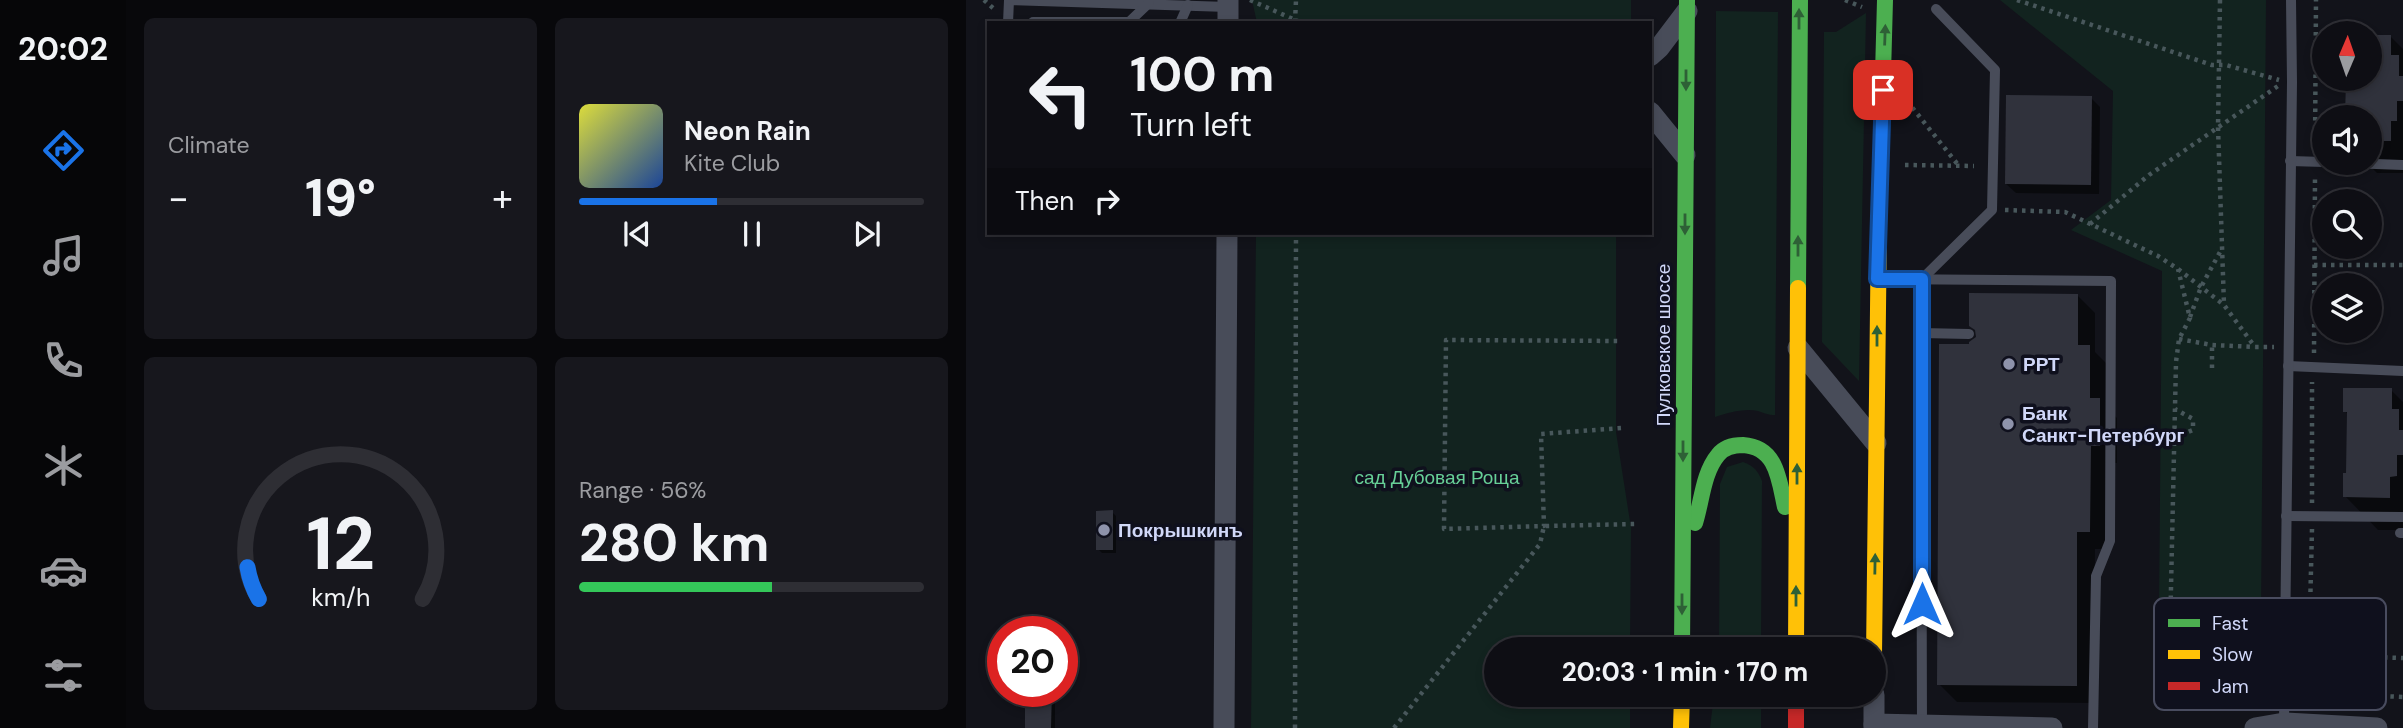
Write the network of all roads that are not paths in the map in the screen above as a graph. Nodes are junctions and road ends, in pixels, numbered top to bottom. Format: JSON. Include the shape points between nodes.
{"nodes":[{"id":1,"x":1800,"y":0,"type":"edge"},
{"id":2,"x":1885,"y":0,"type":"edge"},
{"id":3,"x":2291,"y":0,"type":"edge"},
{"id":4,"x":1149,"y":3,"type":"junction"},
{"id":5,"x":1188,"y":5,"type":"junction"},
{"id":6,"x":1687,"y":6,"type":"edge"},
{"id":7,"x":1936,"y":9,"type":"dead end"},
{"id":8,"x":1228,"y":10,"type":"edge"},
{"id":9,"x":1008,"y":21,"type":"edge"},
{"id":10,"x":1130,"y":21,"type":"edge"},
{"id":11,"x":1182,"y":21,"type":"edge"},
{"id":12,"x":1652,"y":54,"type":"edge"},
{"id":13,"x":1652,"y":114,"type":"edge"},
{"id":14,"x":1685,"y":155,"type":"junction"},
{"id":15,"x":2290,"y":161,"type":"junction"},
{"id":16,"x":2312,"y":162,"type":"edge"},
{"id":17,"x":2382,"y":164,"type":"edge"},
{"id":18,"x":2403,"y":165,"type":"edge"},
{"id":19,"x":1227,"y":235,"type":"edge"},
{"id":20,"x":1877,"y":279,"type":"junction"},
{"id":21,"x":1922,"y":279,"type":"junction"},
{"id":22,"x":1921,"y":333,"type":"junction"},
{"id":23,"x":1969,"y":334,"type":"dead end"},
{"id":24,"x":1798,"y":348,"type":"junction"},
{"id":25,"x":2288,"y":366,"type":"junction"},
{"id":26,"x":2403,"y":371,"type":"edge"},
{"id":27,"x":1877,"y":443,"type":"junction"},
{"id":28,"x":2286,"y":516,"type":"junction"},
{"id":29,"x":2403,"y":517,"type":"edge"},
{"id":30,"x":1797,"y":542,"type":"junction"},
{"id":31,"x":1683,"y":558,"type":"junction"},
{"id":32,"x":2285,"y":598,"type":"edge"},
{"id":33,"x":1682,"y":637,"type":"edge"},
{"id":34,"x":1796,"y":637,"type":"edge"},
{"id":35,"x":1874,"y":637,"type":"edge"},
{"id":36,"x":1682,"y":707,"type":"edge"},
{"id":37,"x":1796,"y":707,"type":"edge"},
{"id":38,"x":1874,"y":707,"type":"edge"},
{"id":39,"x":2284,"y":710,"type":"edge"},
{"id":40,"x":2284,"y":723,"type":"junction"},
{"id":41,"x":1874,"y":726,"type":"edge"},
{"id":42,"x":1922,"y":727,"type":"edge"},
{"id":43,"x":1224,"y":728,"type":"edge"},
{"id":44,"x":1681,"y":728,"type":"edge"},
{"id":45,"x":1796,"y":728,"type":"edge"},
{"id":46,"x":2052,"y":728,"type":"edge"},
{"id":47,"x":2093,"y":728,"type":"edge"},
{"id":48,"x":2255,"y":728,"type":"edge"},
{"id":49,"x":2377,"y":728,"type":"edge"}],
"edges":[{"from":24,"to":1,"type":"main road","one_way":true},
{"from":20,"to":2,"type":"main road","one_way":true},
{"from":3,"to":15,"type":"lane"},
{"from":4,"to":5,"type":"lane"},
{"from":4,"to":9,"type":"lane","via":[[1009,0]]},
{"from":4,"to":10,"type":"lane"},
{"from":5,"to":8,"type":"lane"},
{"from":5,"to":11,"type":"lane"},
{"from":6,"to":12,"type":"street"},
{"from":6,"to":14,"type":"main road","name":"Пулковское шоссе","one_way":true},
{"from":7,"to":21,"type":"lane","via":[[1995,70],[1992,210]]},
{"from":13,"to":14,"type":"street"},
{"from":14,"to":31,"type":"main road","name":"Пулковское шоссе","one_way":true},
{"from":15,"to":16,"type":"lane"},
{"from":15,"to":25,"type":"lane"},
{"from":17,"to":18,"type":"lane"},
{"from":19,"to":43,"type":"street"},
{"from":20,"to":21,"type":"lane"},
{"from":27,"to":20,"type":"main road","one_way":true},
{"from":21,"to":22,"type":"lane"},
{"from":21,"to":47,"type":"lane","via":[[2111,281],[2110,541],[2096,576]]},
{"from":22,"to":23,"type":"lane"},
{"from":22,"to":42,"type":"lane"},
{"from":24,"to":27,"type":"street"},
{"from":30,"to":24,"type":"main road","one_way":true},
{"from":25,"to":26,"type":"lane"},
{"from":25,"to":28,"type":"lane"},
{"from":35,"to":27,"type":"main road","one_way":true},
{"from":28,"to":29,"type":"lane"},
{"from":28,"to":32,"type":"lane"},
{"from":30,"to":31,"type":"main road","via":[[1772,458],[1757,446],[1735,445],[1715,458]]},
{"from":34,"to":30,"type":"main road","one_way":true},
{"from":31,"to":33,"type":"main road","name":"Пулковское шоссе","one_way":true},
{"from":36,"to":44,"type":"main road"},
{"from":37,"to":45,"type":"main road"},
{"from":38,"to":41,"type":"street"},
{"from":39,"to":40,"type":"lane"},
{"from":40,"to":48,"type":"street"},
{"from":40,"to":49,"type":"street"},
{"from":41,"to":42,"type":"street"},
{"from":42,"to":46,"type":"street"}]}
